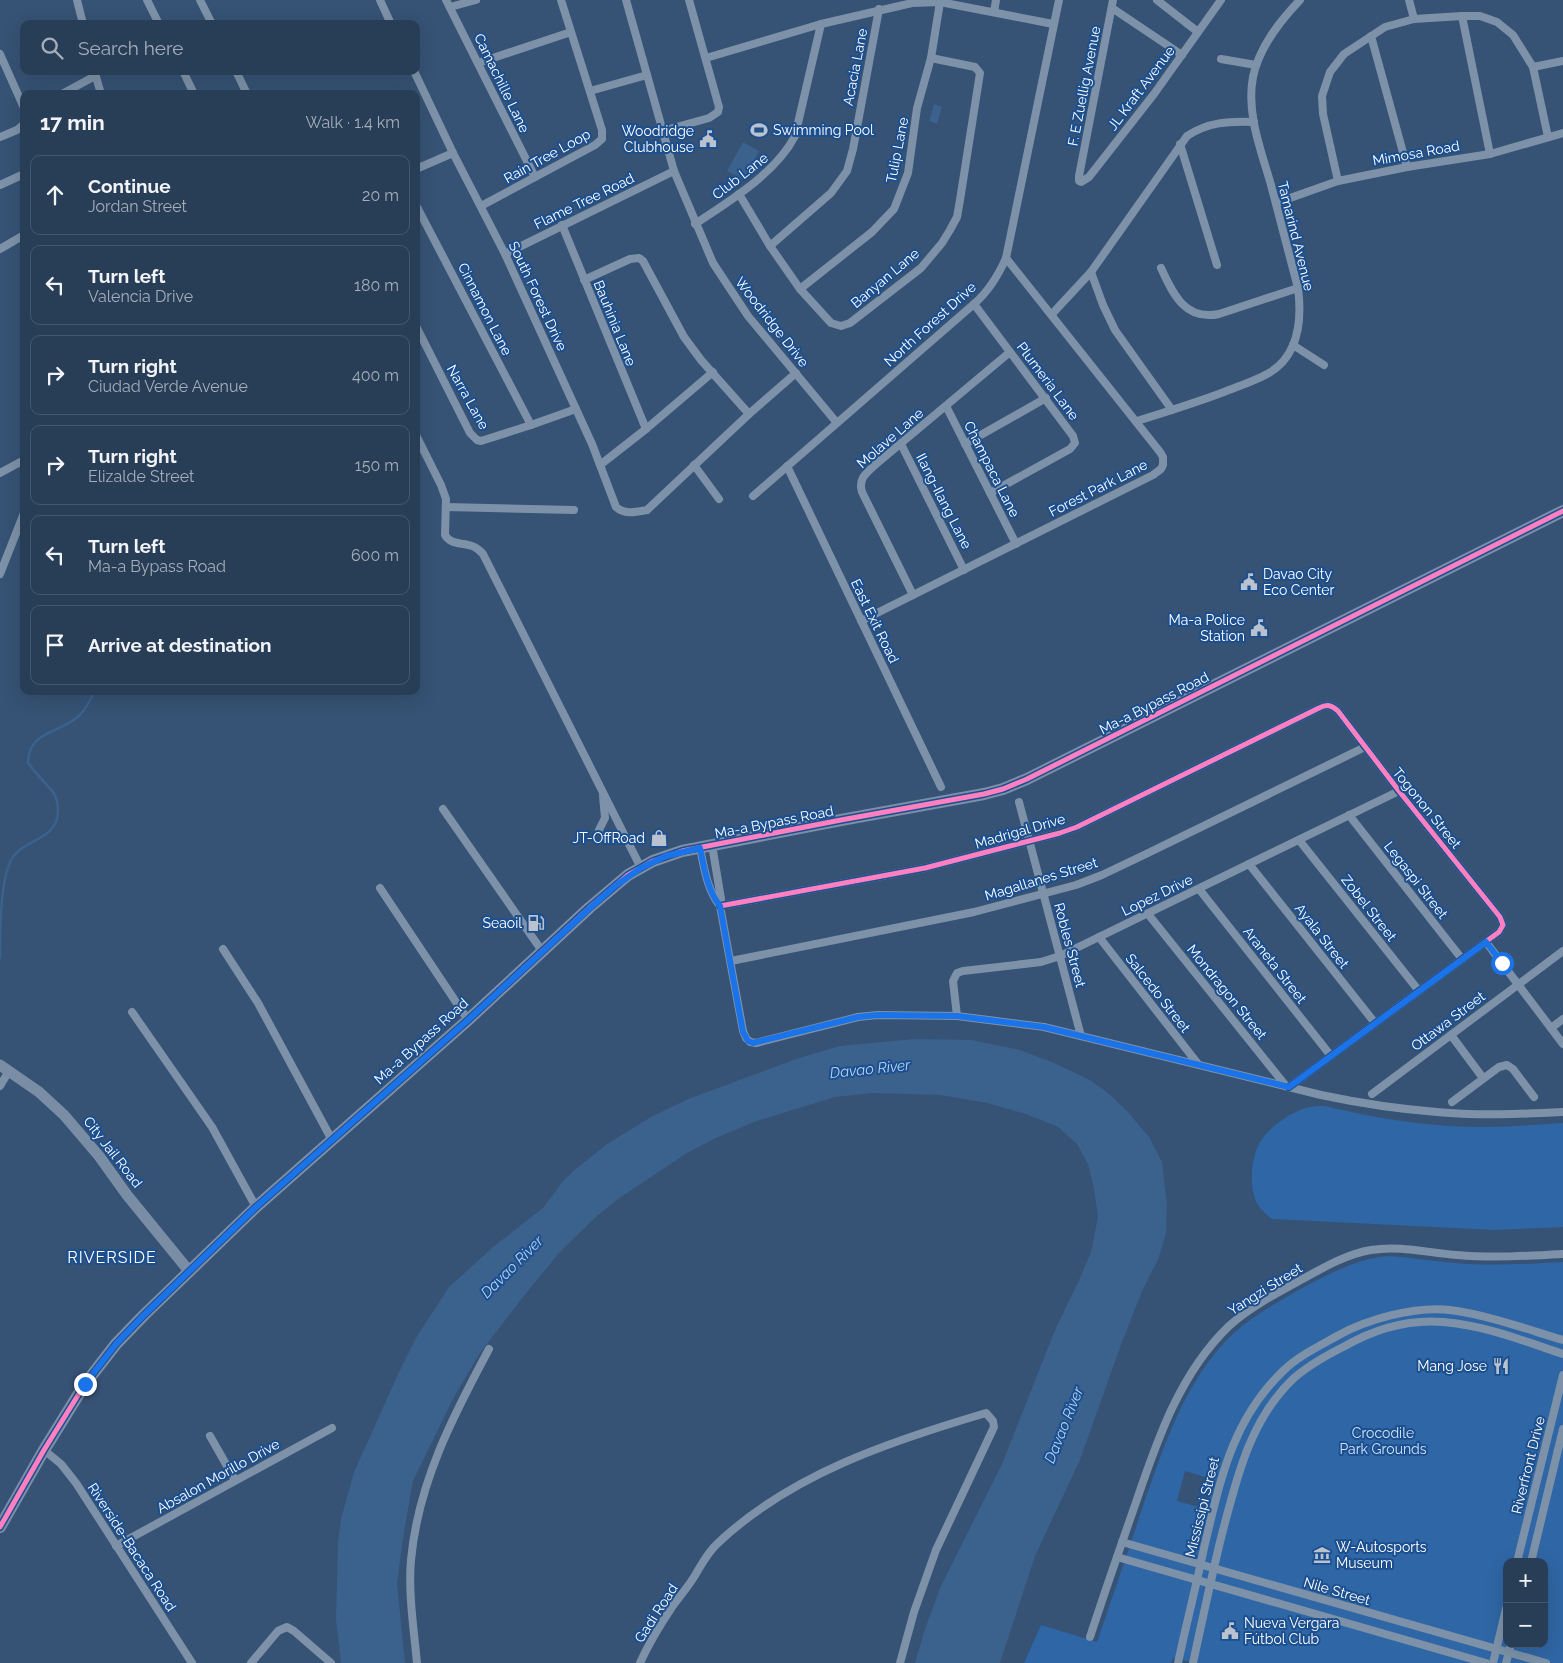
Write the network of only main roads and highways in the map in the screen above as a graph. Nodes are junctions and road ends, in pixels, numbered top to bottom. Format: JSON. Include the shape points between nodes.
{"nodes":[{"id":1,"x":1563,"y":511,"type":"edge"},
{"id":2,"x":0,"y":1527,"type":"edge"}],
"edges":[{"from":1,"to":2,"type":"main road","name":"Ma-a Bypass Road","via":[[1003,789],[706,846],[666,856],[641,868],[615,886],[542,950],[468,1020],[256,1207],[116,1344],[85,1384]]}]}
